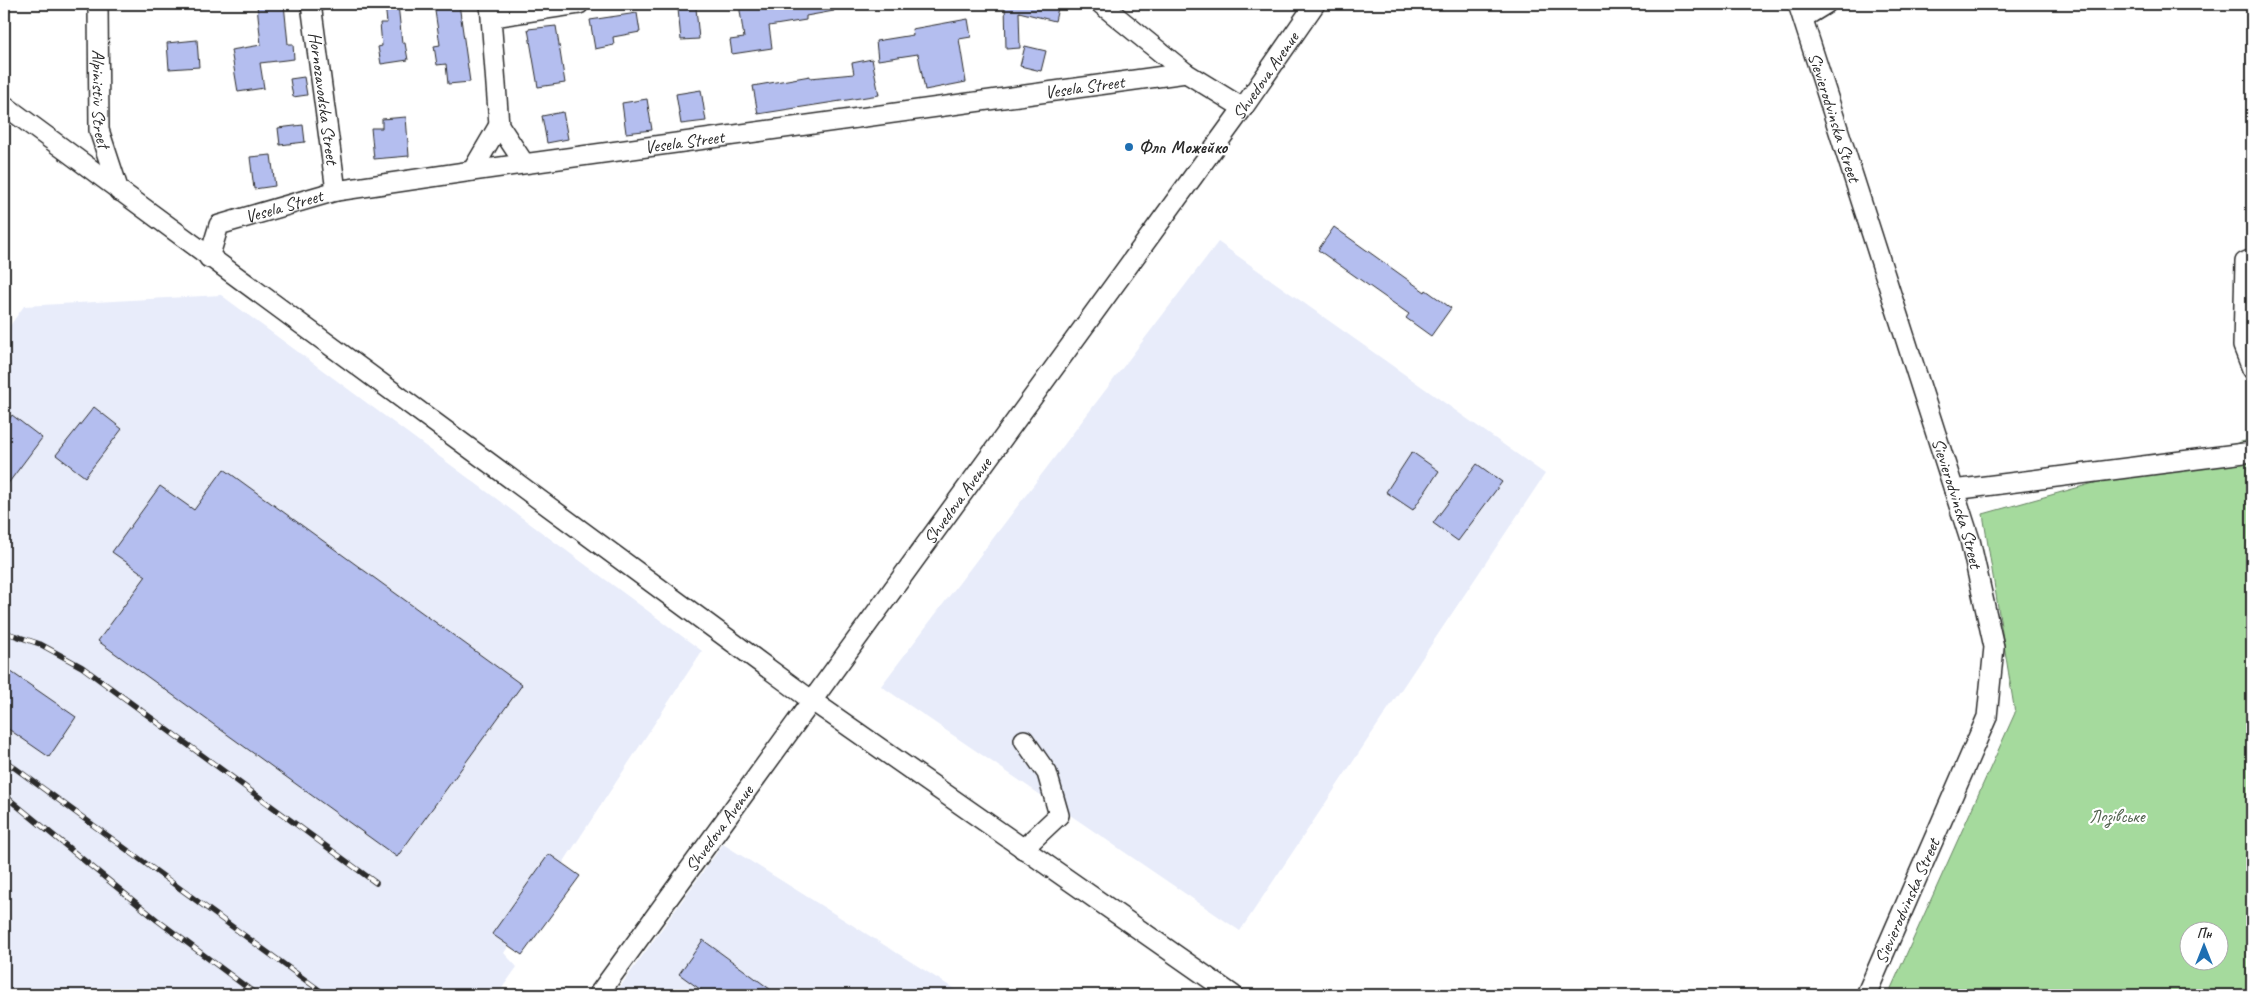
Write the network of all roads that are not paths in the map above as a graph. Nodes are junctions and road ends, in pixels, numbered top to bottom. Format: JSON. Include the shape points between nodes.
{"nodes":[{"id":1,"x":98,"y":4,"type":"edge"},
{"id":2,"x":311,"y":4,"type":"edge"},
{"id":3,"x":579,"y":4,"type":"edge"},
{"id":4,"x":1101,"y":4,"type":"edge"},
{"id":5,"x":1315,"y":4,"type":"edge"},
{"id":6,"x":1826,"y":4,"type":"edge"},
{"id":7,"x":492,"y":10,"type":"edge"},
{"id":8,"x":1801,"y":11,"type":"edge"},
{"id":9,"x":1186,"y":73,"type":"junction"},
{"id":10,"x":4,"y":105,"type":"edge"},
{"id":11,"x":1243,"y":108,"type":"junction"},
{"id":12,"x":499,"y":125,"type":"junction"},
{"id":13,"x":524,"y":163,"type":"junction"},
{"id":14,"x":472,"y":171,"type":"junction"},
{"id":15,"x":119,"y":191,"type":"junction"},
{"id":16,"x":336,"y":191,"type":"junction"},
{"id":17,"x":209,"y":258,"type":"junction"},
{"id":18,"x":2252,"y":260,"type":"edge"},
{"id":19,"x":2252,"y":369,"type":"edge"},
{"id":20,"x":2252,"y":452,"type":"edge"},
{"id":21,"x":1954,"y":490,"type":"junction"},
{"id":22,"x":811,"y":700,"type":"junction"},
{"id":23,"x":1024,"y":740,"type":"dead end"},
{"id":24,"x":1023,"y":850,"type":"junction"},
{"id":25,"x":598,"y":995,"type":"edge"},
{"id":26,"x":1233,"y":995,"type":"edge"},
{"id":27,"x":1866,"y":995,"type":"edge"}],
"edges":[{"from":1,"to":15,"type":"street","name":"Alpinistiv Street","via":[[99,130]]},
{"from":2,"to":16,"type":"street","name":"Hornozavodska Street"},
{"from":3,"to":7,"type":"street"},
{"from":4,"to":9,"type":"street"},
{"from":5,"to":11,"type":"street","name":"Shvedova Avenue"},
{"from":6,"to":8,"type":"street"},
{"from":7,"to":12,"type":"street"},
{"from":8,"to":21,"type":"street","name":"Sievierodvinska Street"},
{"from":9,"to":11,"type":"street"},
{"from":9,"to":13,"type":"street","name":"Vesela Street"},
{"from":10,"to":15,"type":"street"},
{"from":11,"to":22,"type":"street","name":"Shvedova Avenue"},
{"from":12,"to":13,"type":"street"},
{"from":12,"to":14,"type":"street"},
{"from":13,"to":14,"type":"street","name":"Vesela Street"},
{"from":14,"to":16,"type":"street","name":"Vesela Street"},
{"from":15,"to":17,"type":"street"},
{"from":16,"to":17,"type":"street","name":"Vesela Street","via":[[219,225]]},
{"from":17,"to":22,"type":"street"},
{"from":18,"to":19,"type":"street","via":[[2245,262],[2243,346]]},
{"from":20,"to":21,"type":"street"},
{"from":21,"to":27,"type":"street","name":"Sievierodvinska Street","via":[[1970,540],[1994,647],[1987,717]]},
{"from":22,"to":24,"type":"street"},
{"from":22,"to":25,"type":"street","name":"Shvedova Avenue"},
{"from":23,"to":24,"type":"street","via":[[1047,773],[1059,815]]},
{"from":24,"to":26,"type":"street"}]}
